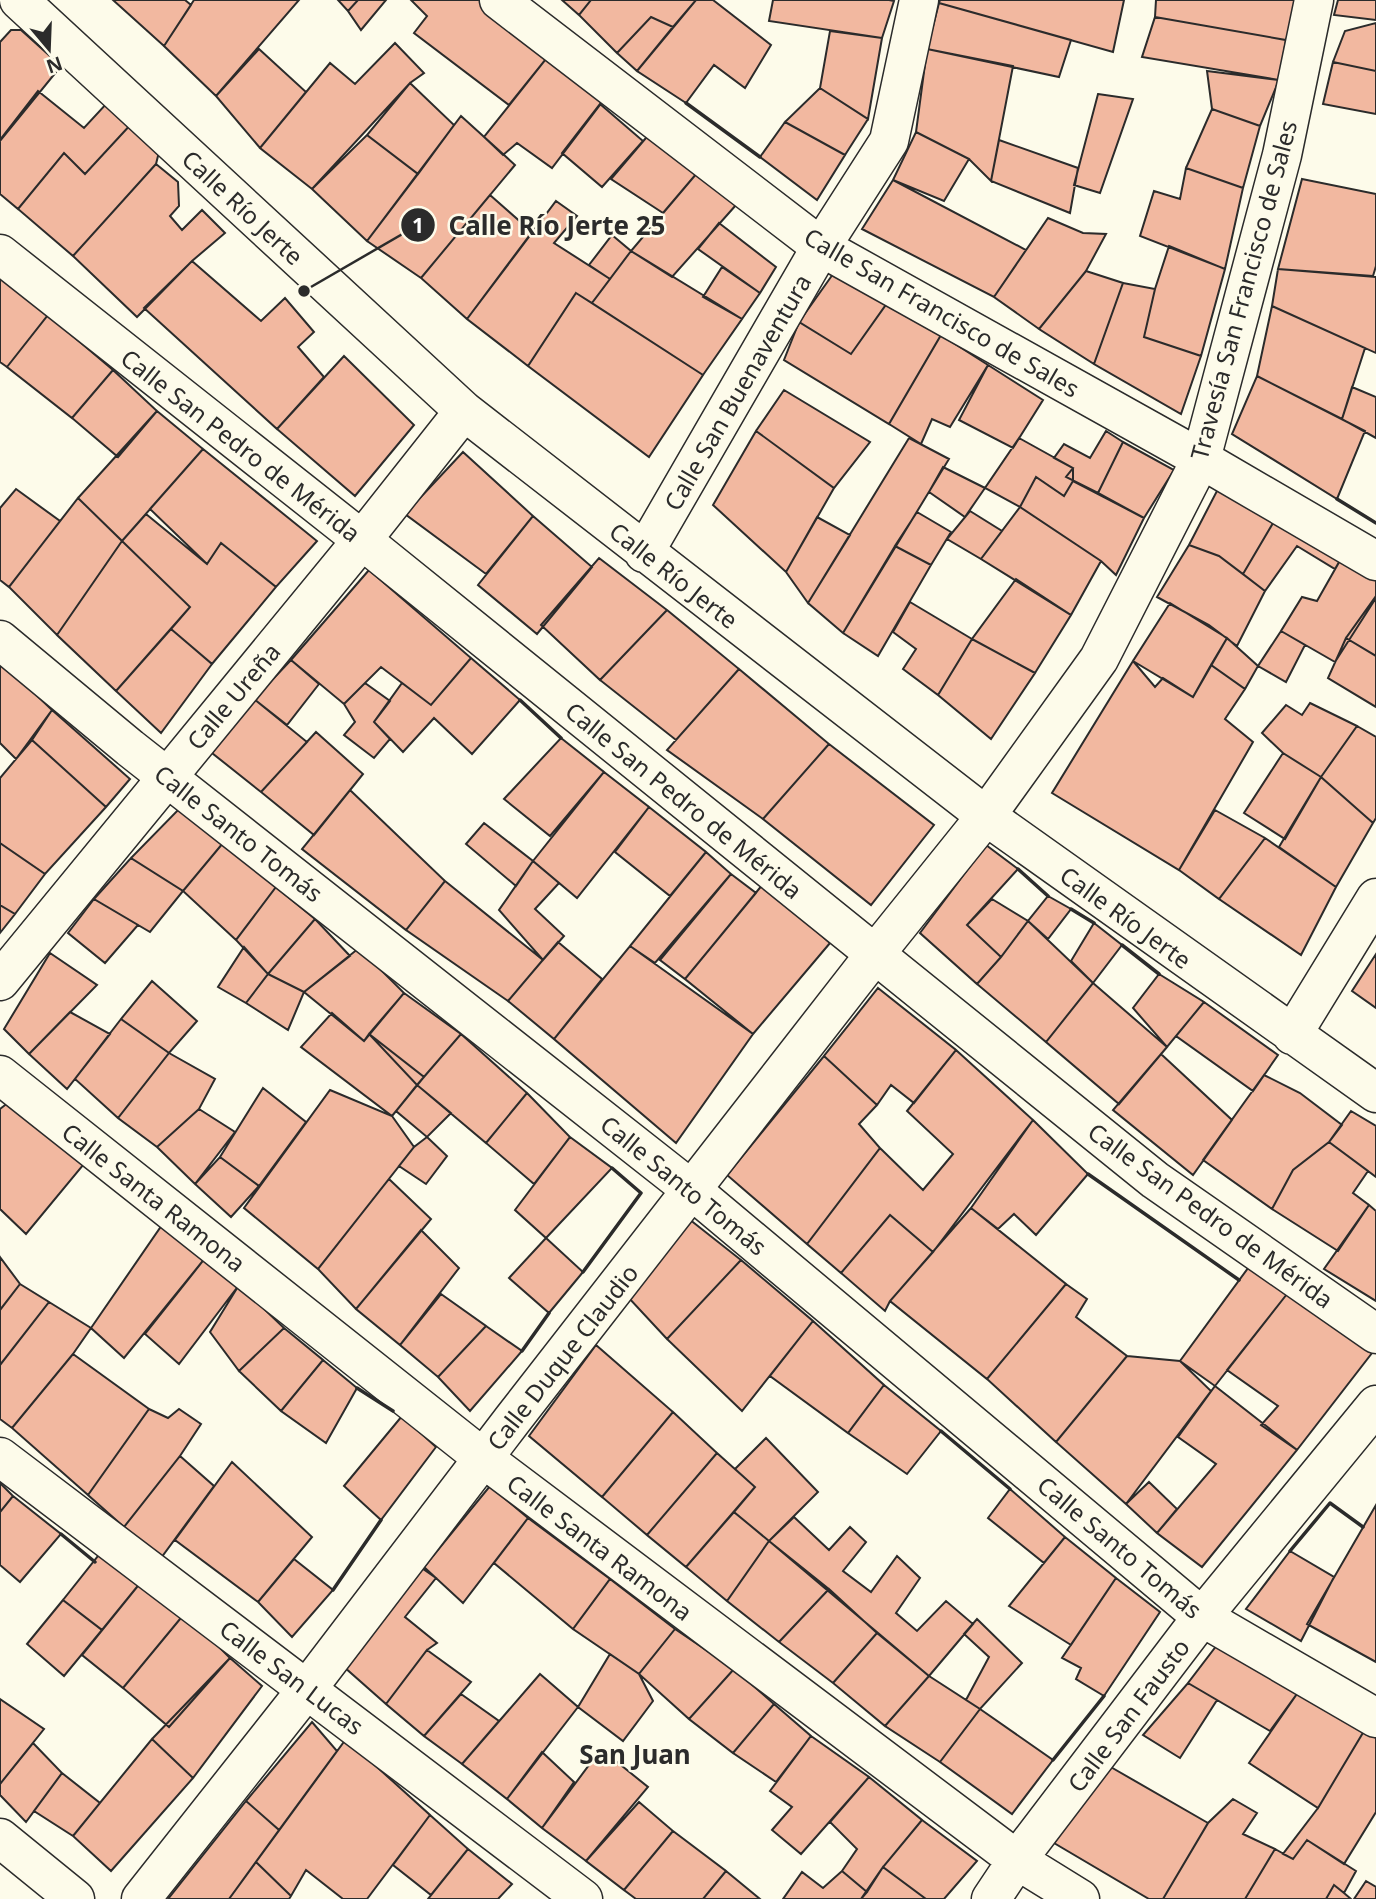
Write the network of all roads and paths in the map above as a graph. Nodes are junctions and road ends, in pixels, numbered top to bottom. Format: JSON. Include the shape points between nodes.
{"nodes":[{"id":1,"x":3,"y":0,"type":"edge"},
{"id":2,"x":19,"y":0,"type":"edge"},
{"id":3,"x":499,"y":0,"type":"edge"},
{"id":4,"x":919,"y":0,"type":"edge"},
{"id":5,"x":1314,"y":0,"type":"edge"},
{"id":6,"x":0,"y":4,"type":"edge"},
{"id":7,"x":821,"y":247,"type":"junction"},
{"id":8,"x":0,"y":254,"type":"edge"},
{"id":9,"x":464,"y":411,"type":"junction"},
{"id":10,"x":1201,"y":459,"type":"junction"},
{"id":11,"x":362,"y":540,"type":"junction"},
{"id":12,"x":644,"y":553,"type":"junction"},
{"id":13,"x":1376,"y":561,"type":"edge"},
{"id":14,"x":0,"y":639,"type":"edge"},
{"id":15,"x":167,"y":776,"type":"junction"},
{"id":16,"x":986,"y":816,"type":"junction"},
{"id":17,"x":1376,"y":898,"type":"edge"},
{"id":18,"x":875,"y":954,"type":"junction"},
{"id":19,"x":0,"y":981,"type":"edge"},
{"id":20,"x":1292,"y":1035,"type":"junction"},
{"id":21,"x":0,"y":1075,"type":"edge"},
{"id":22,"x":1376,"y":1093,"type":"edge"},
{"id":23,"x":693,"y":1191,"type":"junction"},
{"id":24,"x":1376,"y":1334,"type":"edge"},
{"id":25,"x":1376,"y":1405,"type":"edge"},
{"id":26,"x":0,"y":1457,"type":"edge"},
{"id":27,"x":483,"y":1458,"type":"junction"},
{"id":28,"x":1202,"y":1617,"type":"junction"},
{"id":29,"x":307,"y":1689,"type":"junction"},
{"id":30,"x":1376,"y":1718,"type":"edge"},
{"id":31,"x":0,"y":1838,"type":"edge"},
{"id":32,"x":1017,"y":1860,"type":"junction"},
{"id":33,"x":75,"y":1899,"type":"edge"},
{"id":34,"x":141,"y":1899,"type":"edge"},
{"id":35,"x":583,"y":1899,"type":"edge"},
{"id":36,"x":991,"y":1899,"type":"edge"},
{"id":37,"x":1080,"y":1899,"type":"edge"}],
"edges":[{"from":1,"to":6,"type":"street"},
{"from":2,"to":9,"type":"street","name":"Calle Río Jerte"},
{"from":3,"to":7,"type":"street","name":"Calle San Francisco de Sales"},
{"from":4,"to":7,"type":"street","name":"Calle San Buenaventura","via":[[889,141]]},
{"from":5,"to":10,"type":"street","name":"Travesía San Francisco de Sales","via":[[1282,155]]},
{"from":7,"to":10,"type":"street","name":"Calle San Francisco de Sales"},
{"from":7,"to":12,"type":"street","name":"Calle San Buenaventura"},
{"from":8,"to":11,"type":"street","name":"Calle San Pedro de Mérida"},
{"from":9,"to":11,"type":"street","name":"Calle Ureña"},
{"from":9,"to":12,"type":"street","name":"Calle Río Jerte"},
{"from":10,"to":13,"type":"street","name":"Calle San Francisco de Sales"},
{"from":10,"to":16,"type":"street","name":"Travesía San Francisco de Sales","via":[[1099,659]]},
{"from":11,"to":15,"type":"street","name":"Calle Ureña"},
{"from":11,"to":18,"type":"street","name":"Calle San Pedro de Mérida"},
{"from":12,"to":16,"type":"street","name":"Calle Río Jerte"},
{"from":14,"to":15,"type":"street","name":"Calle Santo Tomás"},
{"from":15,"to":19,"type":"street","name":"Calle Ureña"},
{"from":15,"to":23,"type":"street","name":"Calle Santo Tomás"},
{"from":16,"to":18,"type":"street","name":"Calle Duque Claudio"},
{"from":16,"to":20,"type":"street","name":"Calle Río Jerte"},
{"from":17,"to":20,"type":"street"},
{"from":18,"to":23,"type":"street","name":"Calle Duque Claudio"},
{"from":18,"to":24,"type":"street","name":"Calle San Pedro de Mérida","via":[[1155,1180]]},
{"from":20,"to":22,"type":"street","name":"Calle Río Jerte"},
{"from":21,"to":27,"type":"street","name":"Calle Santa Ramona"},
{"from":23,"to":27,"type":"street","name":"Calle Duque Claudio"},
{"from":23,"to":28,"type":"street","name":"Calle Santo Tomás"},
{"from":25,"to":28,"type":"street","name":"Calle San Fausto"},
{"from":26,"to":29,"type":"street","name":"Calle San Lucas"},
{"from":27,"to":29,"type":"street","name":"Calle Duque Claudio"},
{"from":27,"to":32,"type":"street","name":"Calle Santa Ramona"},
{"from":28,"to":30,"type":"street","name":"Calle Santo Tomás"},
{"from":28,"to":32,"type":"street","name":"Calle San Fausto"},
{"from":29,"to":34,"type":"street","name":"Calle Duque Claudio"},
{"from":29,"to":35,"type":"street","name":"Calle San Lucas"},
{"from":31,"to":33,"type":"street"},
{"from":32,"to":36,"type":"street","name":"Calle San Fausto"},
{"from":32,"to":37,"type":"street","name":"Calle Santa Ramona"}]}
